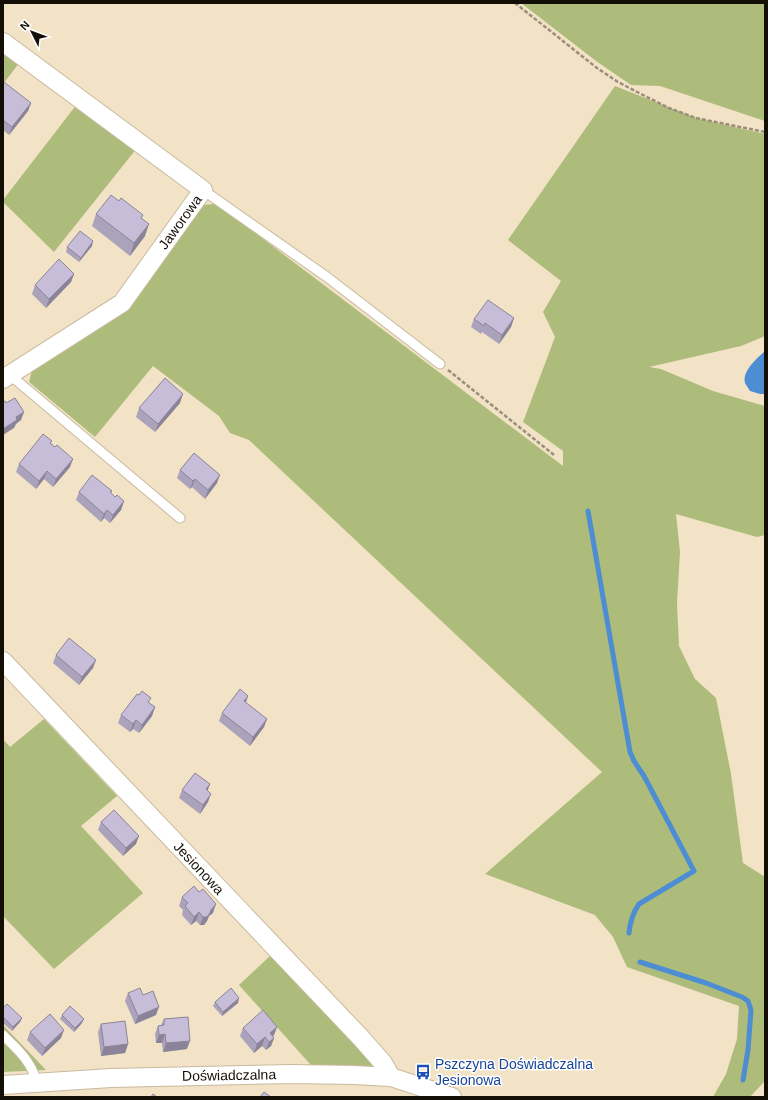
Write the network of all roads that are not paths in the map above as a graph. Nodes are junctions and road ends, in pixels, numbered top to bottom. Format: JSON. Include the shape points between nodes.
{"nodes":[{"id":1,"x":3,"y":42,"type":"edge"},
{"id":2,"x":203,"y":190,"type":"junction"},
{"id":3,"x":440,"y":364,"type":"road end"},
{"id":4,"x":7,"y":377,"type":"edge"},
{"id":5,"x":180,"y":518,"type":"dead end"},
{"id":6,"x":3,"y":661,"type":"edge"},
{"id":7,"x":3,"y":1035,"type":"edge"},
{"id":8,"x":391,"y":1077,"type":"junction"},
{"id":9,"x":38,"y":1084,"type":"junction"},
{"id":10,"x":3,"y":1085,"type":"edge"},
{"id":11,"x":452,"y":1097,"type":"edge"}],
"edges":[{"from":1,"to":2,"type":"street","name":"Jaworowa"},
{"from":2,"to":3,"type":"lane","via":[[327,277]]},
{"from":2,"to":4,"type":"street","name":"Jaworowa","via":[[122,303]]},
{"from":4,"to":5,"type":"lane"},
{"from":6,"to":8,"type":"street","name":"Jesionowa","via":[[361,1038],[383,1063]]},
{"from":7,"to":9,"type":"lane","via":[[27,1060]]},
{"from":8,"to":9,"type":"street","name":"Doświadczalna","via":[[293,1074],[112,1078]]},
{"from":8,"to":11,"type":"street","name":"Doświadczalna"},
{"from":9,"to":10,"type":"street","name":"Doświadczalna"}]}
